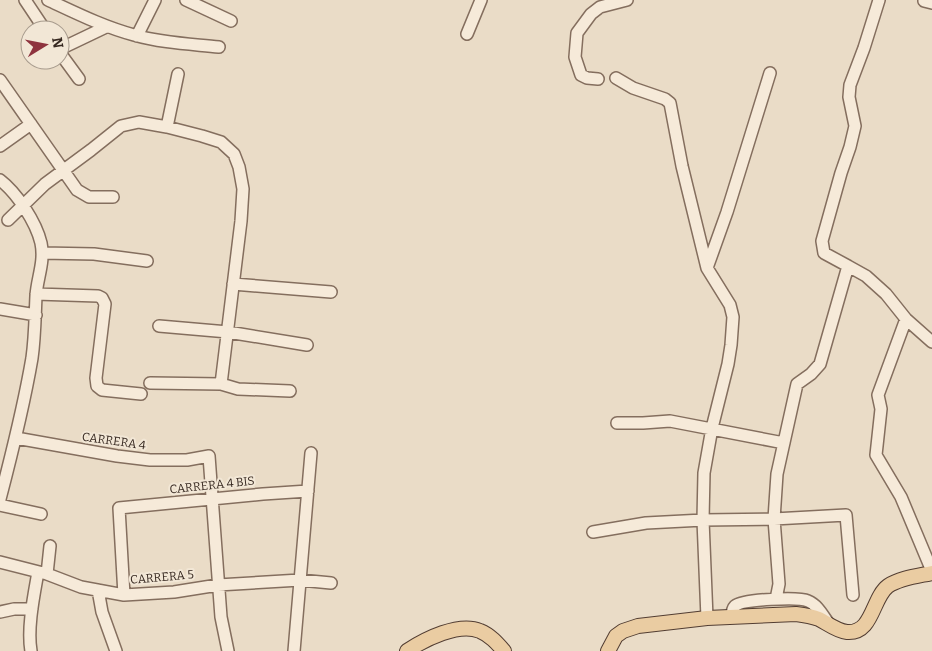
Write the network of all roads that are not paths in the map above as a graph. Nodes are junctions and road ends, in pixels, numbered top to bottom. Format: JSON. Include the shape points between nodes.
{"nodes":[{"id":1,"x":25,"y":0,"type":"edge"},
{"id":2,"x":48,"y":0,"type":"edge"},
{"id":3,"x":155,"y":0,"type":"edge"},
{"id":4,"x":186,"y":0,"type":"edge"},
{"id":5,"x":626,"y":0,"type":"edge"},
{"id":6,"x":879,"y":0,"type":"edge"},
{"id":7,"x":478,"y":1,"type":"edge"},
{"id":8,"x":38,"y":20,"type":"edge"},
{"id":9,"x":231,"y":21,"type":"dead end"},
{"id":10,"x":106,"y":26,"type":"junction"},
{"id":11,"x":467,"y":34,"type":"dead end"},
{"id":12,"x":137,"y":36,"type":"junction"},
{"id":13,"x":70,"y":44,"type":"edge"},
{"id":14,"x":219,"y":47,"type":"dead end"},
{"id":15,"x":70,"y":67,"type":"edge"},
{"id":16,"x":770,"y":73,"type":"dead end"},
{"id":17,"x":178,"y":74,"type":"dead end"},
{"id":18,"x":616,"y":78,"type":"dead end"},
{"id":19,"x":79,"y":79,"type":"dead end"},
{"id":20,"x":598,"y":79,"type":"dead end"},
{"id":21,"x":0,"y":80,"type":"edge"},
{"id":22,"x":31,"y":124,"type":"junction"},
{"id":23,"x":167,"y":127,"type":"junction"},
{"id":24,"x":0,"y":146,"type":"edge"},
{"id":25,"x":63,"y":170,"type":"junction"},
{"id":26,"x":0,"y":180,"type":"edge"},
{"id":27,"x":114,"y":197,"type":"dead end"},
{"id":28,"x":23,"y":206,"type":"junction"},
{"id":29,"x":8,"y":220,"type":"dead end"},
{"id":30,"x":42,"y":253,"type":"junction"},
{"id":31,"x":147,"y":261,"type":"dead end"},
{"id":32,"x":848,"y":266,"type":"junction"},
{"id":33,"x":707,"y":268,"type":"junction"},
{"id":34,"x":234,"y":284,"type":"junction"},
{"id":35,"x":331,"y":292,"type":"dead end"},
{"id":36,"x":36,"y":294,"type":"junction"},
{"id":37,"x":0,"y":310,"type":"edge"},
{"id":38,"x":36,"y":315,"type":"junction"},
{"id":39,"x":906,"y":319,"type":"junction"},
{"id":40,"x":159,"y":326,"type":"dead end"},
{"id":41,"x":228,"y":332,"type":"junction"},
{"id":42,"x":932,"y":342,"type":"edge"},
{"id":43,"x":307,"y":345,"type":"dead end"},
{"id":44,"x":150,"y":383,"type":"dead end"},
{"id":45,"x":221,"y":384,"type":"junction"},
{"id":46,"x":290,"y":391,"type":"dead end"},
{"id":47,"x":141,"y":394,"type":"dead end"},
{"id":48,"x":617,"y":424,"type":"dead end"},
{"id":49,"x":712,"y":428,"type":"junction"},
{"id":50,"x":16,"y":438,"type":"junction"},
{"id":51,"x":784,"y":443,"type":"junction"},
{"id":52,"x":311,"y":453,"type":"dead end"},
{"id":53,"x":308,"y":492,"type":"junction"},
{"id":54,"x":213,"y":499,"type":"junction"},
{"id":55,"x":0,"y":500,"type":"edge"},
{"id":56,"x":0,"y":504,"type":"edge"},
{"id":57,"x":41,"y":514,"type":"dead end"},
{"id":58,"x":702,"y":520,"type":"junction"},
{"id":59,"x":774,"y":520,"type":"junction"},
{"id":60,"x":593,"y":532,"type":"dead end"},
{"id":61,"x":50,"y":546,"type":"dead end"},
{"id":62,"x":0,"y":562,"type":"edge"},
{"id":63,"x":932,"y":572,"type":"edge"},
{"id":64,"x":42,"y":573,"type":"junction"},
{"id":65,"x":300,"y":580,"type":"junction"},
{"id":66,"x":331,"y":582,"type":"dead end"},
{"id":67,"x":218,"y":584,"type":"junction"},
{"id":68,"x":98,"y":590,"type":"junction"},
{"id":69,"x":124,"y":594,"type":"junction"},
{"id":70,"x":853,"y":595,"type":"dead end"},
{"id":71,"x":776,"y":599,"type":"junction"},
{"id":72,"x":32,"y":609,"type":"junction"},
{"id":73,"x":0,"y":612,"type":"edge"},
{"id":74,"x":732,"y":616,"type":"junction"},
{"id":75,"x":707,"y":618,"type":"junction"},
{"id":76,"x":828,"y":624,"type":"junction"},
{"id":77,"x":32,"y":651,"type":"edge"},
{"id":78,"x":116,"y":651,"type":"edge"},
{"id":79,"x":228,"y":651,"type":"edge"},
{"id":80,"x":294,"y":651,"type":"edge"},
{"id":81,"x":407,"y":651,"type":"edge"},
{"id":82,"x":504,"y":651,"type":"edge"},
{"id":83,"x":608,"y":651,"type":"edge"}],
"edges":[{"from":1,"to":8,"type":"street"},
{"from":2,"to":10,"type":"street"},
{"from":3,"to":12,"type":"street"},
{"from":4,"to":9,"type":"street"},
{"from":5,"to":20,"type":"street","via":[[600,7],[577,33],[575,57],[581,74]]},
{"from":6,"to":32,"type":"street","via":[[850,85],[849,98],[855,126],[822,241],[824,253]]},
{"from":7,"to":11,"type":"street"},
{"from":10,"to":12,"type":"street"},
{"from":10,"to":13,"type":"street"},
{"from":12,"to":14,"type":"street"},
{"from":15,"to":19,"type":"street"},
{"from":16,"to":33,"type":"street"},
{"from":17,"to":23,"type":"street"},
{"from":18,"to":33,"type":"street","via":[[670,103]]},
{"from":21,"to":22,"type":"street"},
{"from":22,"to":24,"type":"street"},
{"from":22,"to":25,"type":"street"},
{"from":23,"to":25,"type":"street","via":[[139,122],[121,126]]},
{"from":23,"to":34,"type":"street","via":[[221,142],[234,154],[243,189]]},
{"from":25,"to":27,"type":"street","via":[[77,190],[89,197]]},
{"from":25,"to":28,"type":"street"},
{"from":26,"to":28,"type":"street"},
{"from":28,"to":29,"type":"street"},
{"from":28,"to":30,"type":"street","via":[[39,235]]},
{"from":30,"to":31,"type":"street","via":[[94,254]]},
{"from":30,"to":36,"type":"street"},
{"from":32,"to":39,"type":"street","via":[[866,276],[886,294]]},
{"from":32,"to":51,"type":"street","via":[[820,364],[797,384]]},
{"from":33,"to":49,"type":"street","via":[[730,305],[733,317],[732,345]]},
{"from":34,"to":35,"type":"street"},
{"from":34,"to":41,"type":"street"},
{"from":36,"to":38,"type":"street"},
{"from":36,"to":47,"type":"street","via":[[102,298],[105,304],[96,386],[102,390]]},
{"from":37,"to":38,"type":"street"},
{"from":38,"to":50,"type":"street","via":[[32,356]]},
{"from":39,"to":42,"type":"street"},
{"from":39,"to":63,"type":"street","via":[[878,395],[881,409],[876,455],[901,497]]},
{"from":40,"to":41,"type":"street"},
{"from":41,"to":43,"type":"street"},
{"from":41,"to":45,"type":"street"},
{"from":44,"to":45,"type":"street"},
{"from":45,"to":46,"type":"street","via":[[238,389]]},
{"from":48,"to":49,"type":"street","via":[[670,421]]},
{"from":49,"to":51,"type":"street"},
{"from":49,"to":58,"type":"street","via":[[704,473]]},
{"from":50,"to":54,"type":"street","name":"CARRERA 4","via":[[150,460],[187,460],[209,456]]},
{"from":50,"to":55,"type":"street"},
{"from":51,"to":59,"type":"street","via":[[777,474]]},
{"from":52,"to":53,"type":"street"},
{"from":53,"to":54,"type":"street","name":"CARRERA 4 BIS"},
{"from":53,"to":65,"type":"street"},
{"from":54,"to":67,"type":"street"},
{"from":54,"to":69,"type":"street","name":"CARRERA 4 BIS","via":[[119,508]]},
{"from":56,"to":57,"type":"street"},
{"from":58,"to":59,"type":"street"},
{"from":58,"to":60,"type":"street","via":[[646,523]]},
{"from":58,"to":75,"type":"street"},
{"from":59,"to":70,"type":"street","via":[[846,515]]},
{"from":59,"to":71,"type":"street","via":[[779,584]]},
{"from":61,"to":64,"type":"street"},
{"from":62,"to":64,"type":"street","name":"CARRERA 5"},
{"from":63,"to":76,"type":"main road","via":[[889,585],[860,629],[848,632]]},
{"from":64,"to":68,"type":"street","name":"CARRERA 5"},
{"from":64,"to":72,"type":"street"},
{"from":65,"to":66,"type":"street","name":"CARRERA 5"},
{"from":65,"to":67,"type":"street","name":"CARRERA 5"},
{"from":65,"to":80,"type":"street"},
{"from":67,"to":69,"type":"street","name":"CARRERA 5","via":[[174,592]]},
{"from":67,"to":79,"type":"street"},
{"from":68,"to":69,"type":"street","name":"CARRERA 5"},
{"from":68,"to":78,"type":"street"},
{"from":71,"to":74,"type":"street","via":[[738,604],[733,608]]},
{"from":71,"to":76,"type":"street","via":[[810,601]]},
{"from":72,"to":73,"type":"street"},
{"from":72,"to":77,"type":"street"},
{"from":74,"to":75,"type":"main road"},
{"from":74,"to":76,"type":"main road","via":[[796,614]]},
{"from":75,"to":83,"type":"main road","via":[[638,626],[616,636]]},
{"from":81,"to":82,"type":"main road","via":[[433,636],[468,628],[489,635]]}]}
